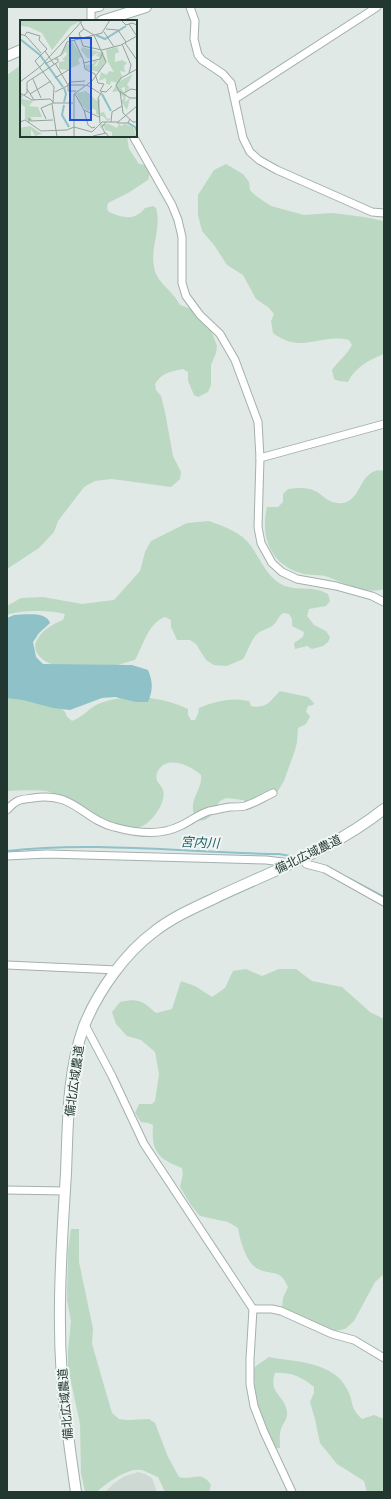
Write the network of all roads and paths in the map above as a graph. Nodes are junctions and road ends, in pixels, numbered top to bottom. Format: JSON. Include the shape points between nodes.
{"nodes":[{"id":1,"x":100,"y":7,"type":"edge"},
{"id":2,"x":146,"y":7,"type":"edge"},
{"id":3,"x":190,"y":7,"type":"edge"},
{"id":4,"x":377,"y":7,"type":"edge"},
{"id":5,"x":91,"y":20,"type":"edge"},
{"id":6,"x":105,"y":20,"type":"edge"},
{"id":7,"x":20,"y":50,"type":"edge"},
{"id":8,"x":7,"y":56,"type":"edge"},
{"id":9,"x":235,"y":99,"type":"junction"},
{"id":10,"x":134,"y":137,"type":"edge"},
{"id":11,"x":384,"y":213,"type":"edge"},
{"id":12,"x":384,"y":424,"type":"edge"},
{"id":13,"x":260,"y":458,"type":"junction"},
{"id":14,"x":384,"y":602,"type":"edge"},
{"id":15,"x":273,"y":793,"type":"dead end"},
{"id":16,"x":384,"y":809,"type":"edge"},
{"id":17,"x":7,"y":810,"type":"edge"},
{"id":18,"x":7,"y":856,"type":"edge"},
{"id":19,"x":301,"y":860,"type":"junction"},
{"id":20,"x":384,"y":902,"type":"edge"},
{"id":21,"x":7,"y":965,"type":"edge"},
{"id":22,"x":116,"y":970,"type":"junction"},
{"id":23,"x":85,"y":1025,"type":"junction"},
{"id":24,"x":7,"y":1190,"type":"edge"},
{"id":25,"x":65,"y":1191,"type":"junction"},
{"id":26,"x":253,"y":1308,"type":"junction"},
{"id":27,"x":384,"y":1358,"type":"edge"},
{"id":28,"x":76,"y":1492,"type":"edge"},
{"id":29,"x":292,"y":1492,"type":"edge"}],
"edges":[{"from":1,"to":5,"type":"street","via":[[91,9]]},
{"from":2,"to":6,"type":"street"},
{"from":3,"to":9,"type":"street","via":[[195,21],[194,39],[198,55],[231,83]]},
{"from":4,"to":9,"type":"street"},
{"from":7,"to":8,"type":"street"},
{"from":9,"to":11,"type":"street","via":[[243,138],[250,152],[259,160],[372,212]]},
{"from":10,"to":13,"type":"street","via":[[178,220],[182,237],[182,283],[186,296],[200,315],[220,334],[243,378],[258,422]]},
{"from":12,"to":13,"type":"street"},
{"from":13,"to":14,"type":"street","via":[[258,526],[261,543],[272,563],[282,572],[297,579],[336,586]]},
{"from":15,"to":17,"type":"street","via":[[244,806],[208,812],[164,832],[112,827],[71,803],[55,797],[41,796],[16,800]]},
{"from":16,"to":19,"type":"street","name":"備北広域農道","via":[[355,830]]},
{"from":18,"to":19,"type":"street","via":[[47,854]]},
{"from":19,"to":20,"type":"street","via":[[325,869]]},
{"from":19,"to":22,"type":"street","name":"備北広域農道","via":[[184,913],[154,931]]},
{"from":21,"to":22,"type":"street"},
{"from":22,"to":23,"type":"street","name":"備北広域農道"},
{"from":23,"to":25,"type":"street","name":"備北広域農道","via":[[77,1050],[68,1113]]},
{"from":23,"to":26,"type":"street","via":[[144,1144]]},
{"from":24,"to":25,"type":"street"},
{"from":25,"to":28,"type":"street","name":"備北広域農道","via":[[60,1329],[66,1424]]},
{"from":26,"to":27,"type":"street","via":[[281,1311],[332,1334],[354,1340]]},
{"from":26,"to":29,"type":"street","via":[[250,1384],[254,1406]]}]}
